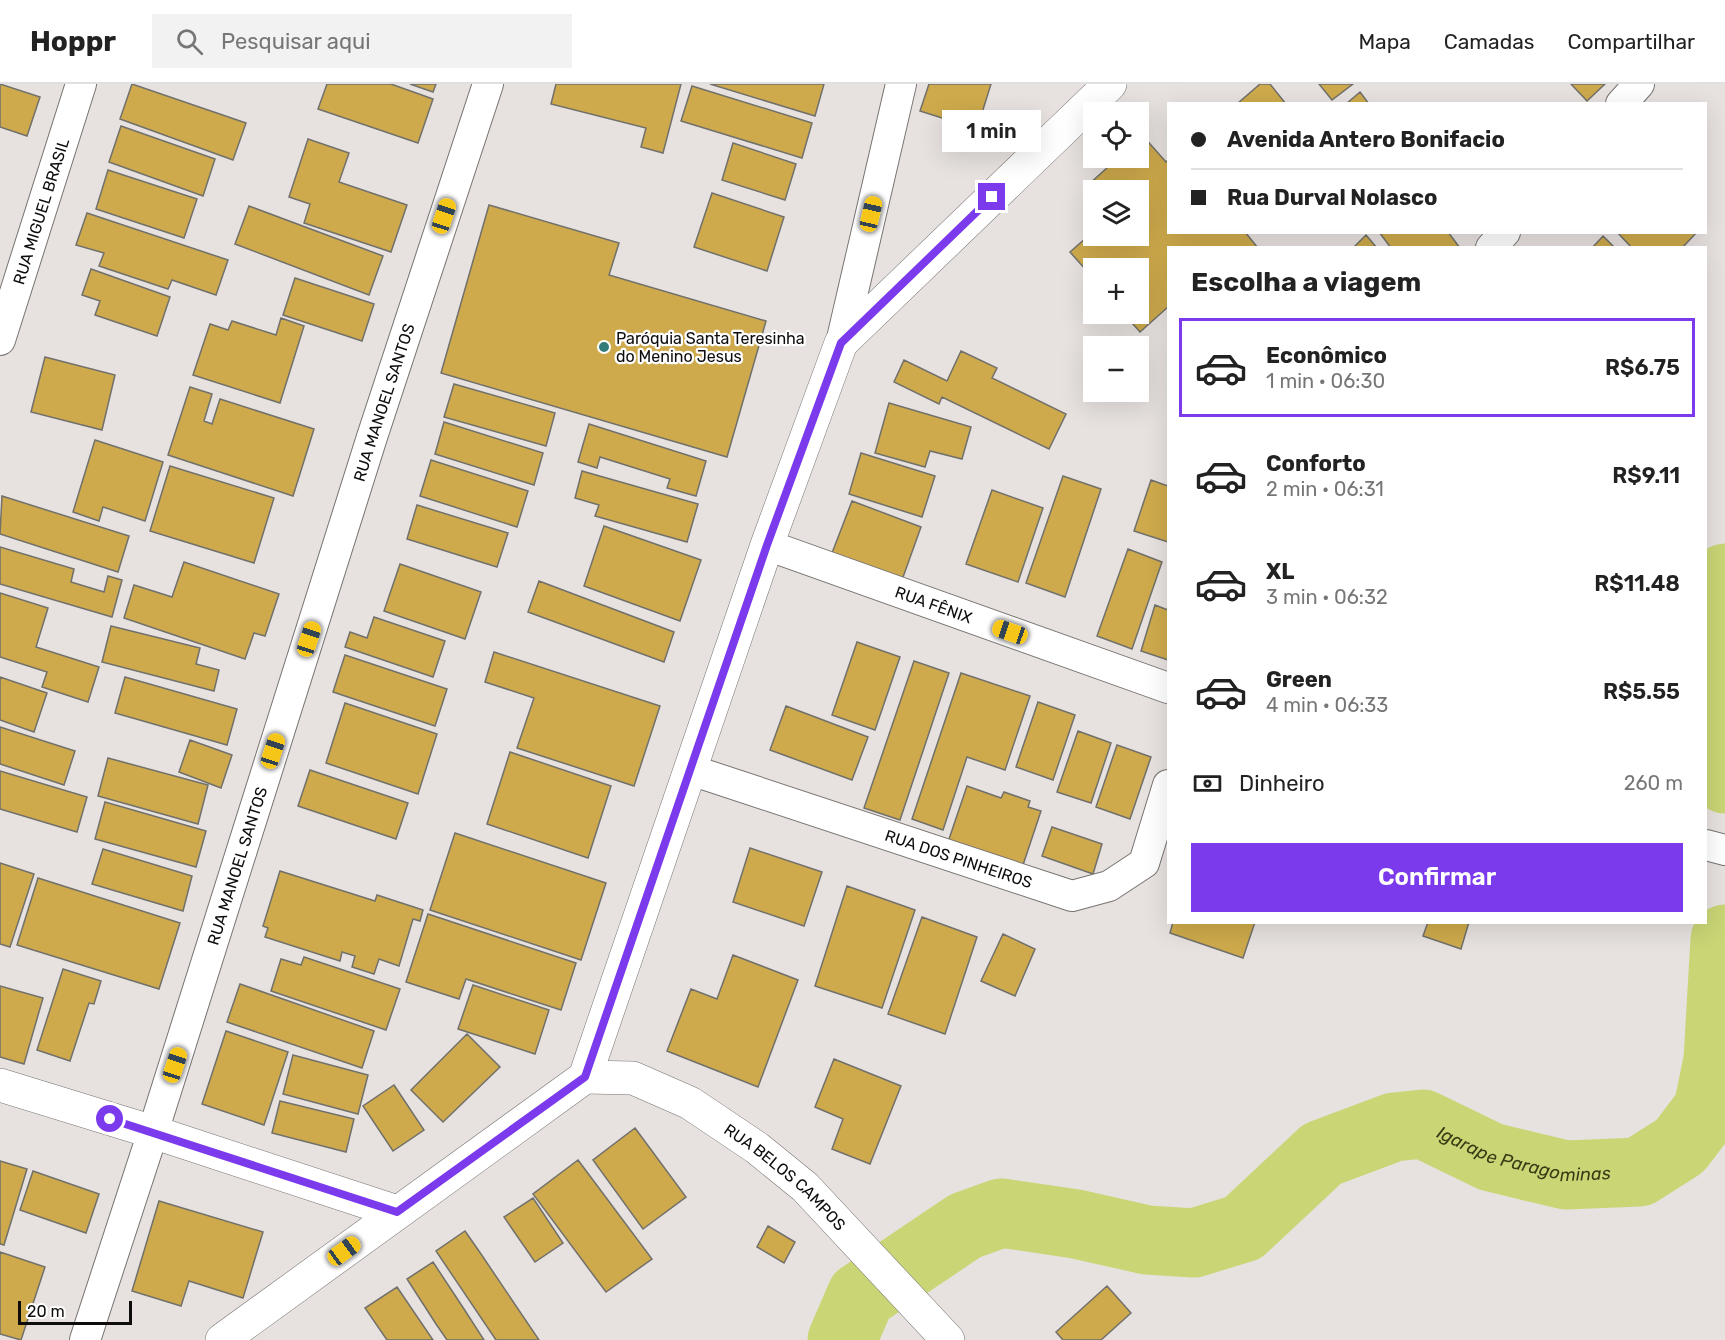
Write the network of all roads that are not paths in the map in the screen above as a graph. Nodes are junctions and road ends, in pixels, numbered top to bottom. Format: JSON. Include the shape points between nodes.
{"nodes":[{"id":1,"x":81,"y":84,"type":"edge"},
{"id":2,"x":488,"y":84,"type":"edge"},
{"id":3,"x":901,"y":84,"type":"edge"},
{"id":4,"x":1110,"y":84,"type":"edge"},
{"id":5,"x":1639,"y":84,"type":"edge"},
{"id":6,"x":1623,"y":102,"type":"edge"},
{"id":7,"x":1503,"y":234,"type":"edge"},
{"id":8,"x":1493,"y":246,"type":"edge"},
{"id":9,"x":0,"y":340,"type":"edge"},
{"id":10,"x":841,"y":343,"type":"junction"},
{"id":11,"x":767,"y":545,"type":"junction"},
{"id":12,"x":1167,"y":688,"type":"edge"},
{"id":13,"x":691,"y":770,"type":"junction"},
{"id":14,"x":1167,"y":788,"type":"edge"},
{"id":15,"x":1707,"y":845,"type":"edge"},
{"id":16,"x":1725,"y":850,"type":"edge"},
{"id":17,"x":585,"y":1077,"type":"junction"},
{"id":18,"x":0,"y":1085,"type":"edge"},
{"id":19,"x":153,"y":1132,"type":"junction"},
{"id":20,"x":397,"y":1212,"type":"junction"},
{"id":21,"x":85,"y":1340,"type":"edge"},
{"id":22,"x":222,"y":1340,"type":"edge"},
{"id":23,"x":948,"y":1340,"type":"edge"}],
"edges":[{"from":1,"to":9,"type":"street","name":"RUA MIGUEL BRASIL"},
{"from":2,"to":19,"type":"street","name":"RUA MANOEL SANTOS","via":[[372,437]]},
{"from":3,"to":10,"type":"street"},
{"from":4,"to":10,"type":"street"},
{"from":5,"to":6,"type":"street"},
{"from":7,"to":8,"type":"street"},
{"from":10,"to":11,"type":"street"},
{"from":11,"to":12,"type":"street","name":"RUA FÊNIX"},
{"from":11,"to":13,"type":"street"},
{"from":13,"to":14,"type":"street","name":"RUA DOS PINHEIROS","via":[[1072,896],[1109,886],[1144,863]]},
{"from":13,"to":17,"type":"street"},
{"from":15,"to":16,"type":"street"},
{"from":17,"to":20,"type":"street"},
{"from":17,"to":23,"type":"street","name":"RUA BELOS CAMPOS","via":[[633,1078],[690,1103],[757,1148],[805,1187]]},
{"from":18,"to":19,"type":"street"},
{"from":19,"to":20,"type":"street"},
{"from":19,"to":21,"type":"street","name":"RUA MANOEL SANTOS"},
{"from":20,"to":22,"type":"street"}]}
